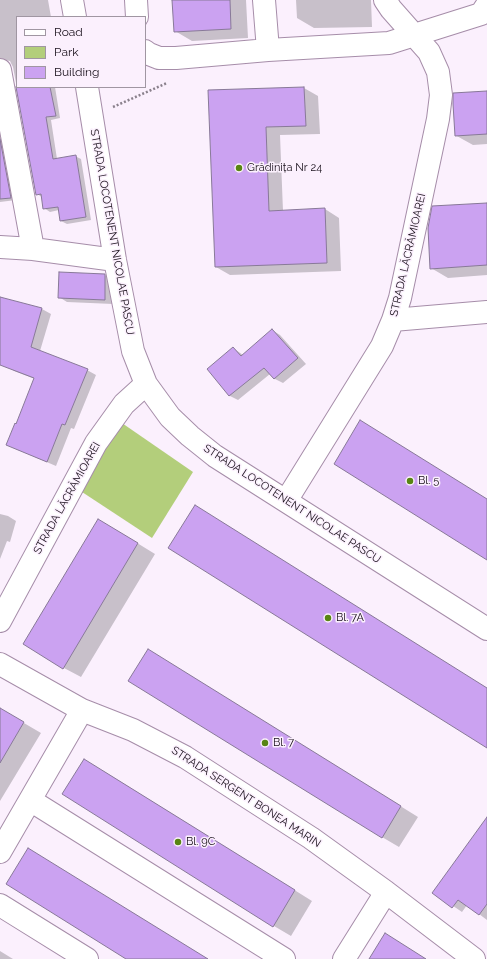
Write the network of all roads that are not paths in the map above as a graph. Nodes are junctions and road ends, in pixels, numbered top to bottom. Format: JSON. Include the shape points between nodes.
{"nodes":[{"id":1,"x":72,"y":0,"type":"edge"},
{"id":2,"x":136,"y":0,"type":"edge"},
{"id":3,"x":264,"y":0,"type":"edge"},
{"id":4,"x":385,"y":0,"type":"edge"},
{"id":5,"x":487,"y":5,"type":"edge"},
{"id":6,"x":75,"y":16,"type":"edge"},
{"id":7,"x":137,"y":16,"type":"edge"},
{"id":8,"x":414,"y":35,"type":"junction"},
{"id":9,"x":268,"y":50,"type":"junction"},
{"id":10,"x":146,"y":52,"type":"edge"},
{"id":11,"x":0,"y":70,"type":"edge"},
{"id":12,"x":87,"y":88,"type":"edge"},
{"id":13,"x":0,"y":248,"type":"edge"},
{"id":14,"x":33,"y":249,"type":"junction"},
{"id":15,"x":115,"y":260,"type":"junction"},
{"id":16,"x":487,"y":312,"type":"edge"},
{"id":17,"x":393,"y":320,"type":"junction"},
{"id":18,"x":146,"y":384,"type":"junction"},
{"id":19,"x":286,"y":501,"type":"junction"},
{"id":20,"x":0,"y":620,"type":"edge"},
{"id":21,"x":487,"y":629,"type":"edge"},
{"id":22,"x":0,"y":664,"type":"edge"},
{"id":23,"x":82,"y":710,"type":"junction"},
{"id":24,"x":30,"y":800,"type":"junction"},
{"id":25,"x":0,"y":852,"type":"edge"},
{"id":26,"x":386,"y":892,"type":"junction"},
{"id":27,"x":0,"y":905,"type":"edge"},
{"id":28,"x":467,"y":957,"type":"edge"},
{"id":29,"x":87,"y":959,"type":"edge"},
{"id":30,"x":284,"y":959,"type":"edge"},
{"id":31,"x":344,"y":959,"type":"edge"}],
"edges":[{"from":1,"to":6,"type":"street"},
{"from":2,"to":7,"type":"street"},
{"from":3,"to":9,"type":"street"},
{"from":4,"to":8,"type":"street","name":"STRADA LĂCRĂMIOAREI"},
{"from":5,"to":8,"type":"street","via":[[481,14]]},
{"from":8,"to":9,"type":"street","via":[[389,43]]},
{"from":8,"to":17,"type":"street","name":"STRADA LĂCRĂMIOAREI","via":[[429,52],[438,72],[442,95],[402,291]]},
{"from":9,"to":10,"type":"street","via":[[171,58],[159,58]]},
{"from":11,"to":14,"type":"street"},
{"from":12,"to":15,"type":"street","name":"STRADA LOCOTENENT NICOLAE PASCU"},
{"from":13,"to":14,"type":"street"},
{"from":14,"to":15,"type":"street"},
{"from":15,"to":18,"type":"street","name":"STRADA LOCOTENENT NICOLAE PASCU","via":[[133,351]]},
{"from":16,"to":17,"type":"street"},
{"from":17,"to":19,"type":"street","name":"STRADA LĂCRĂMIOAREI","via":[[382,346]]},
{"from":18,"to":19,"type":"street","name":"STRADA LOCOTENENT NICOLAE PASCU","via":[[170,416],[190,436],[215,456]]},
{"from":18,"to":20,"type":"street","name":"STRADA LĂCRĂMIOAREI","via":[[124,404],[96,443]]},
{"from":19,"to":21,"type":"street","name":"STRADA LOCOTENENT NICOLAE PASCU"},
{"from":22,"to":23,"type":"street","name":"STRADA SERGENT BONEA MARIN"},
{"from":23,"to":24,"type":"street"},
{"from":23,"to":26,"type":"street","name":"STRADA SERGENT BONEA MARIN","via":[[133,730],[185,757],[311,838]]},
{"from":24,"to":25,"type":"street"},
{"from":24,"to":30,"type":"street"},
{"from":26,"to":28,"type":"street","name":"STRADA SERGENT BONEA MARIN"},
{"from":26,"to":31,"type":"street"},
{"from":27,"to":29,"type":"street"}]}
